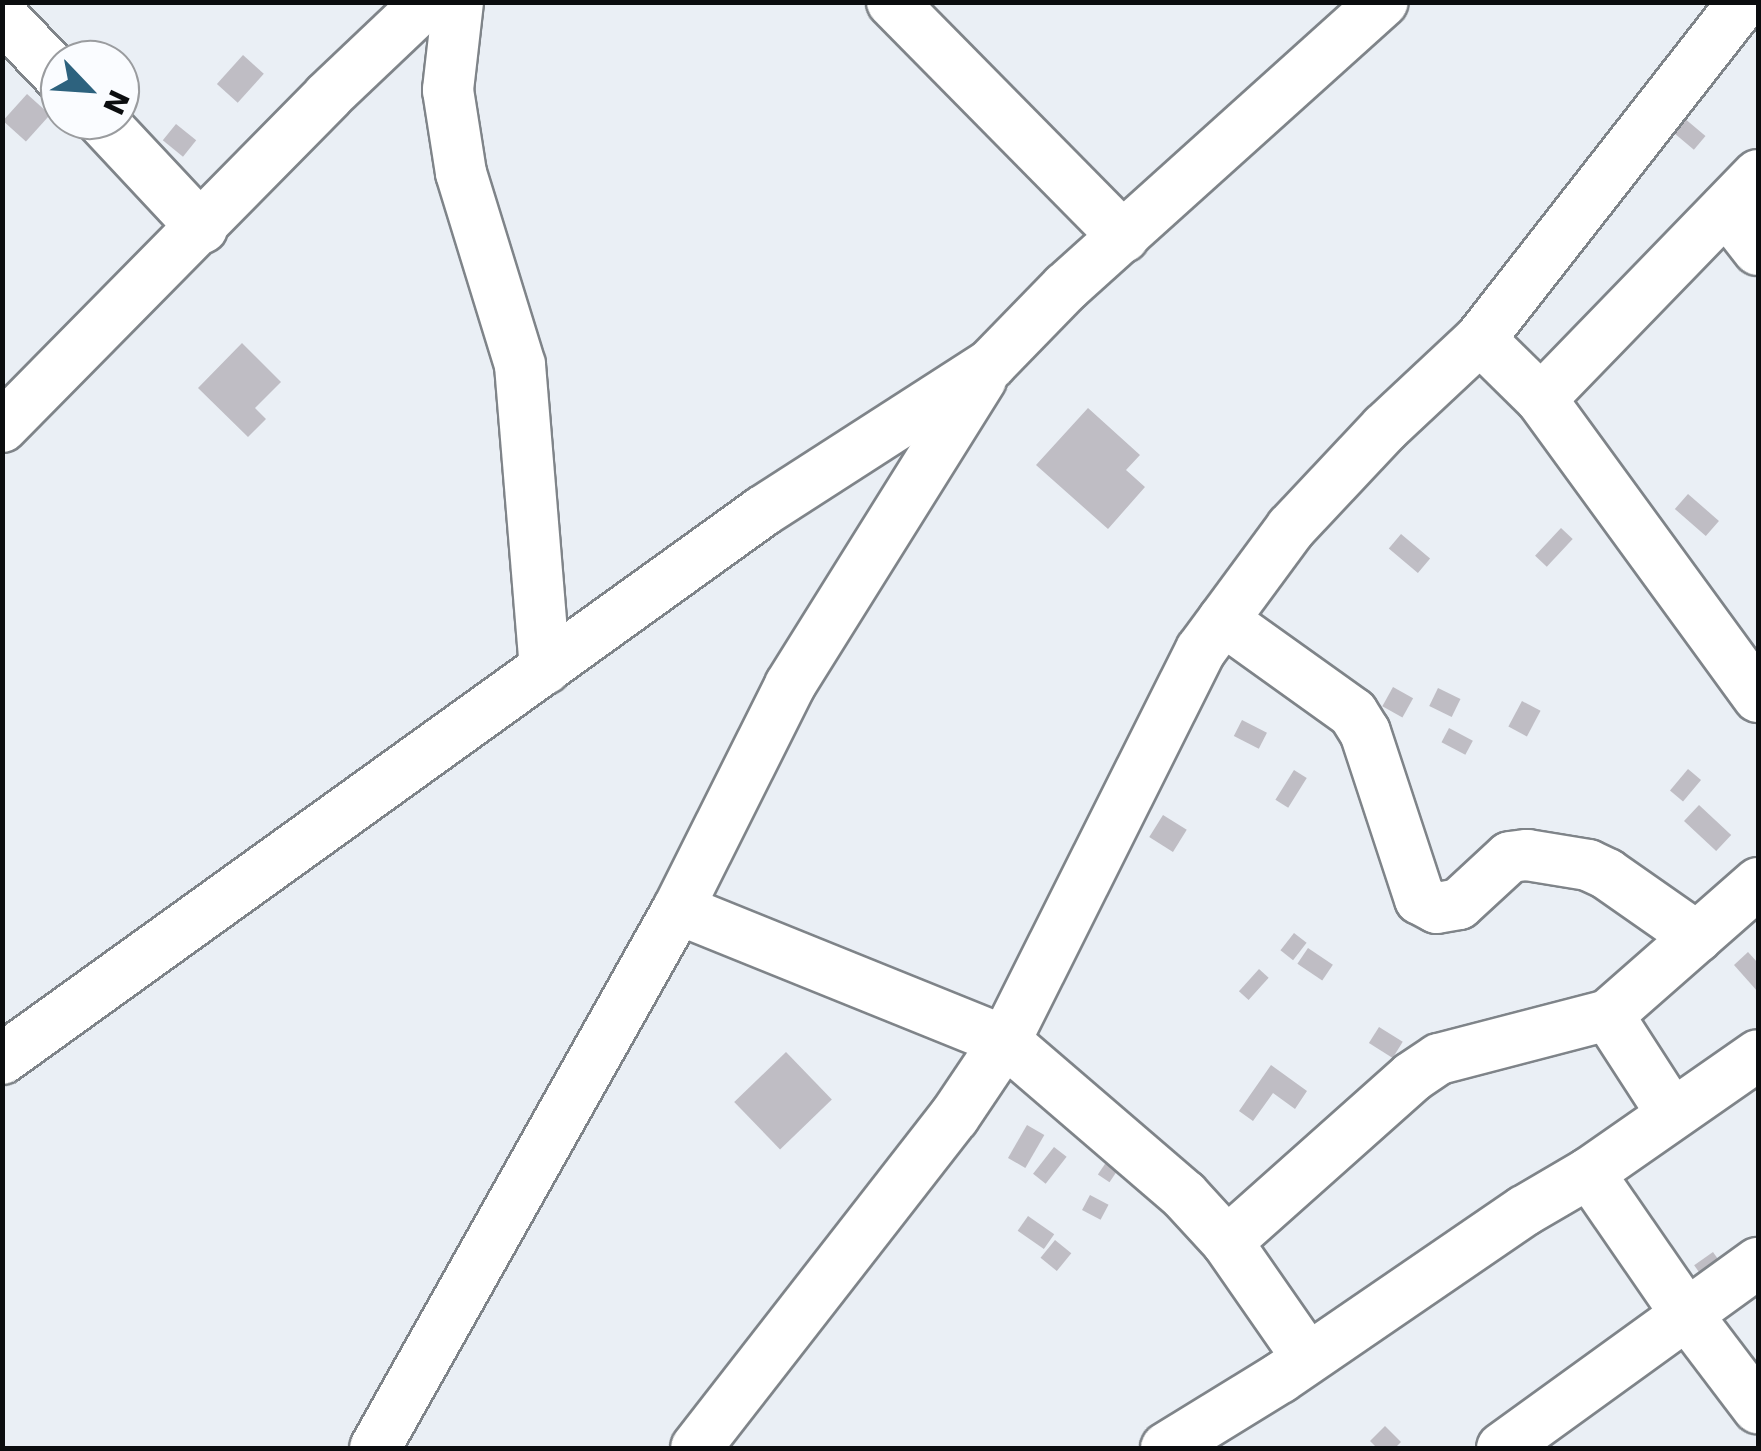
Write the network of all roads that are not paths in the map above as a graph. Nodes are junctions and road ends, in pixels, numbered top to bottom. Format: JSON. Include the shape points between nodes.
{"nodes":[{"id":1,"x":458,"y":2,"type":"edge"},
{"id":2,"x":892,"y":2,"type":"edge"},
{"id":3,"x":1382,"y":2,"type":"edge"},
{"id":4,"x":1743,"y":2,"type":"edge"},
{"id":5,"x":403,"y":10,"type":"edge"},
{"id":6,"x":2,"y":16,"type":"edge"},
{"id":7,"x":40,"y":56,"type":"edge"},
{"id":8,"x":119,"y":140,"type":"edge"},
{"id":9,"x":1742,"y":192,"type":"edge"},
{"id":10,"x":202,"y":228,"type":"junction"},
{"id":11,"x":1124,"y":236,"type":"junction"},
{"id":12,"x":1758,"y":250,"type":"edge"},
{"id":13,"x":1480,"y":340,"type":"junction"},
{"id":14,"x":991,"y":364,"type":"junction"},
{"id":15,"x":1542,"y":399,"type":"junction"},
{"id":16,"x":2,"y":428,"type":"edge"},
{"id":17,"x":1223,"y":620,"type":"junction"},
{"id":18,"x":545,"y":669,"type":"junction"},
{"id":19,"x":1758,"y":697,"type":"edge"},
{"id":20,"x":1758,"y":883,"type":"edge"},
{"id":21,"x":678,"y":908,"type":"junction"},
{"id":22,"x":1697,"y":937,"type":"junction"},
{"id":23,"x":1608,"y":1015,"type":"junction"},
{"id":24,"x":1005,"y":1041,"type":"junction"},
{"id":25,"x":1758,"y":1055,"type":"edge"},
{"id":26,"x":2,"y":1059,"type":"edge"},
{"id":27,"x":1672,"y":1114,"type":"junction"},
{"id":28,"x":1589,"y":1174,"type":"junction"},
{"id":29,"x":1227,"y":1242,"type":"junction"},
{"id":30,"x":1758,"y":1262,"type":"edge"},
{"id":31,"x":1685,"y":1312,"type":"junction"},
{"id":32,"x":1307,"y":1357,"type":"junction"},
{"id":33,"x":1758,"y":1408,"type":"edge"},
{"id":34,"x":381,"y":1446,"type":"edge"},
{"id":35,"x":696,"y":1448,"type":"edge"},
{"id":36,"x":1166,"y":1448,"type":"edge"},
{"id":37,"x":1502,"y":1448,"type":"edge"}],
"edges":[{"from":1,"to":18,"type":"street","via":[[448,90],[461,173],[520,365]]},
{"from":2,"to":11,"type":"street"},
{"from":3,"to":11,"type":"street"},
{"from":4,"to":13,"type":"street"},
{"from":5,"to":10,"type":"street"},
{"from":6,"to":7,"type":"street"},
{"from":8,"to":10,"type":"street"},
{"from":9,"to":12,"type":"street"},
{"from":9,"to":15,"type":"street"},
{"from":10,"to":16,"type":"street"},
{"from":11,"to":14,"type":"street"},
{"from":13,"to":15,"type":"street"},
{"from":13,"to":17,"type":"street","via":[[1291,528]]},
{"from":14,"to":18,"type":"street","via":[[763,511]]},
{"from":14,"to":21,"type":"street","via":[[790,685]]},
{"from":15,"to":19,"type":"street"},
{"from":17,"to":22,"type":"street","via":[[1353,713],[1420,899],[1437,908],[1459,904],[1510,857],[1527,855],[1607,874]]},
{"from":17,"to":24,"type":"street","via":[[1201,650]]},
{"from":18,"to":26,"type":"street"},
{"from":20,"to":22,"type":"street"},
{"from":21,"to":24,"type":"street"},
{"from":21,"to":34,"type":"street"},
{"from":22,"to":23,"type":"street"},
{"from":23,"to":27,"type":"street"},
{"from":23,"to":29,"type":"street","via":[[1439,1059]]},
{"from":24,"to":29,"type":"street","via":[[1184,1195]]},
{"from":24,"to":35,"type":"street","via":[[954,1117]]},
{"from":25,"to":27,"type":"street"},
{"from":27,"to":28,"type":"street"},
{"from":28,"to":31,"type":"street"},
{"from":28,"to":32,"type":"street"},
{"from":29,"to":32,"type":"street"},
{"from":30,"to":31,"type":"street"},
{"from":31,"to":33,"type":"street"},
{"from":31,"to":37,"type":"street"},
{"from":32,"to":36,"type":"street"}]}
